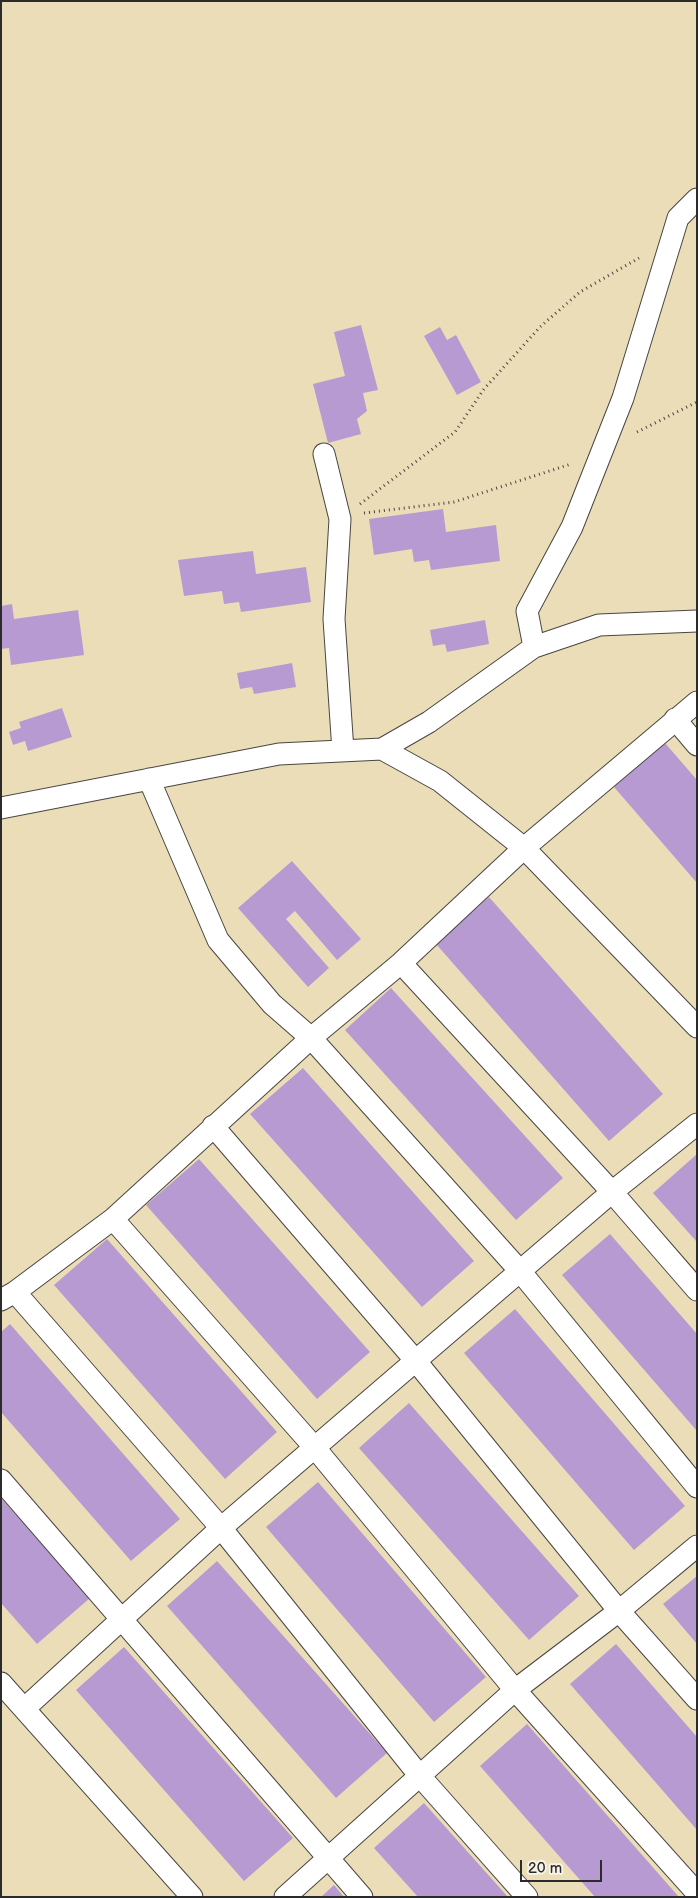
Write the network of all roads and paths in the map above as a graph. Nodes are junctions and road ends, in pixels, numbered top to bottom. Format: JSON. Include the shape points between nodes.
{"nodes":[{"id":1,"x":697,"y":199,"type":"edge"},
{"id":2,"x":670,"y":244,"type":"junction"},
{"id":3,"x":697,"y":402,"type":"edge"},
{"id":4,"x":324,"y":454,"type":"dead end"},
{"id":5,"x":601,"y":454,"type":"junction"},
{"id":6,"x":340,"y":519,"type":"junction"},
{"id":7,"x":697,"y":621,"type":"edge"},
{"id":8,"x":534,"y":647,"type":"junction"},
{"id":9,"x":697,"y":702,"type":"edge"},
{"id":10,"x":675,"y":719,"type":"junction"},
{"id":11,"x":697,"y":745,"type":"edge"},
{"id":12,"x":382,"y":749,"type":"junction"},
{"id":13,"x":342,"y":751,"type":"junction"},
{"id":14,"x":148,"y":779,"type":"junction"},
{"id":15,"x":1,"y":808,"type":"edge"},
{"id":16,"x":524,"y":848,"type":"junction"},
{"id":17,"x":401,"y":963,"type":"junction"},
{"id":18,"x":697,"y":1027,"type":"edge"},
{"id":19,"x":311,"y":1038,"type":"junction"},
{"id":20,"x":697,"y":1124,"type":"edge"},
{"id":21,"x":214,"y":1126,"type":"junction"},
{"id":22,"x":612,"y":1192,"type":"junction"},
{"id":23,"x":113,"y":1219,"type":"junction"},
{"id":24,"x":520,"y":1271,"type":"junction"},
{"id":25,"x":697,"y":1290,"type":"edge"},
{"id":26,"x":8,"y":1296,"type":"edge"},
{"id":27,"x":415,"y":1360,"type":"junction"},
{"id":28,"x":315,"y":1448,"type":"junction"},
{"id":29,"x":1,"y":1480,"type":"edge"},
{"id":30,"x":697,"y":1487,"type":"edge"},
{"id":31,"x":221,"y":1528,"type":"junction"},
{"id":32,"x":697,"y":1546,"type":"edge"},
{"id":33,"x":619,"y":1611,"type":"junction"},
{"id":34,"x":121,"y":1618,"type":"junction"},
{"id":35,"x":1,"y":1683,"type":"edge"},
{"id":36,"x":515,"y":1690,"type":"junction"},
{"id":37,"x":697,"y":1699,"type":"edge"},
{"id":38,"x":24,"y":1709,"type":"junction"},
{"id":39,"x":419,"y":1775,"type":"junction"},
{"id":40,"x":328,"y":1857,"type":"junction"},
{"id":41,"x":697,"y":1893,"type":"edge"},
{"id":42,"x":192,"y":1897,"type":"edge"},
{"id":43,"x":285,"y":1897,"type":"edge"},
{"id":44,"x":362,"y":1897,"type":"edge"},
{"id":45,"x":526,"y":1897,"type":"edge"}],
"edges":[{"from":1,"to":2,"type":"street","via":[[678,218]]},
{"from":2,"to":5,"type":"street"},
{"from":2,"to":6,"type":"path","via":[[644,255],[580,292],[540,327],[484,389],[455,432]]},
{"from":3,"to":5,"type":"path"},
{"from":4,"to":6,"type":"street"},
{"from":5,"to":6,"type":"path","via":[[454,502],[362,513]]},
{"from":5,"to":8,"type":"street","via":[[572,527],[527,610]]},
{"from":6,"to":13,"type":"street","via":[[334,619]]},
{"from":7,"to":8,"type":"street","via":[[600,625]]},
{"from":8,"to":12,"type":"street","via":[[429,722]]},
{"from":9,"to":10,"type":"street"},
{"from":10,"to":11,"type":"street"},
{"from":10,"to":16,"type":"street"},
{"from":12,"to":13,"type":"street"},
{"from":12,"to":16,"type":"street","via":[[440,781]]},
{"from":13,"to":14,"type":"street","via":[[279,754]]},
{"from":14,"to":15,"type":"street"},
{"from":14,"to":19,"type":"street","via":[[218,940],[272,1004]]},
{"from":16,"to":17,"type":"street"},
{"from":16,"to":18,"type":"street"},
{"from":17,"to":19,"type":"street"},
{"from":17,"to":22,"type":"street"},
{"from":19,"to":21,"type":"street"},
{"from":19,"to":24,"type":"street"},
{"from":20,"to":22,"type":"street"},
{"from":21,"to":23,"type":"street"},
{"from":21,"to":27,"type":"street"},
{"from":22,"to":24,"type":"street"},
{"from":22,"to":25,"type":"street"},
{"from":23,"to":26,"type":"street"},
{"from":23,"to":28,"type":"street"},
{"from":24,"to":27,"type":"street"},
{"from":24,"to":30,"type":"street"},
{"from":26,"to":31,"type":"street"},
{"from":27,"to":28,"type":"street"},
{"from":27,"to":33,"type":"street"},
{"from":28,"to":31,"type":"street"},
{"from":28,"to":36,"type":"street"},
{"from":29,"to":34,"type":"street"},
{"from":31,"to":34,"type":"street"},
{"from":31,"to":39,"type":"street"},
{"from":32,"to":33,"type":"street"},
{"from":33,"to":36,"type":"street"},
{"from":33,"to":37,"type":"street"},
{"from":34,"to":38,"type":"street"},
{"from":34,"to":40,"type":"street"},
{"from":35,"to":38,"type":"street"},
{"from":36,"to":39,"type":"street"},
{"from":36,"to":41,"type":"street"},
{"from":38,"to":42,"type":"street"},
{"from":39,"to":40,"type":"street"},
{"from":39,"to":45,"type":"street"},
{"from":40,"to":43,"type":"street"},
{"from":40,"to":44,"type":"street"}]}
